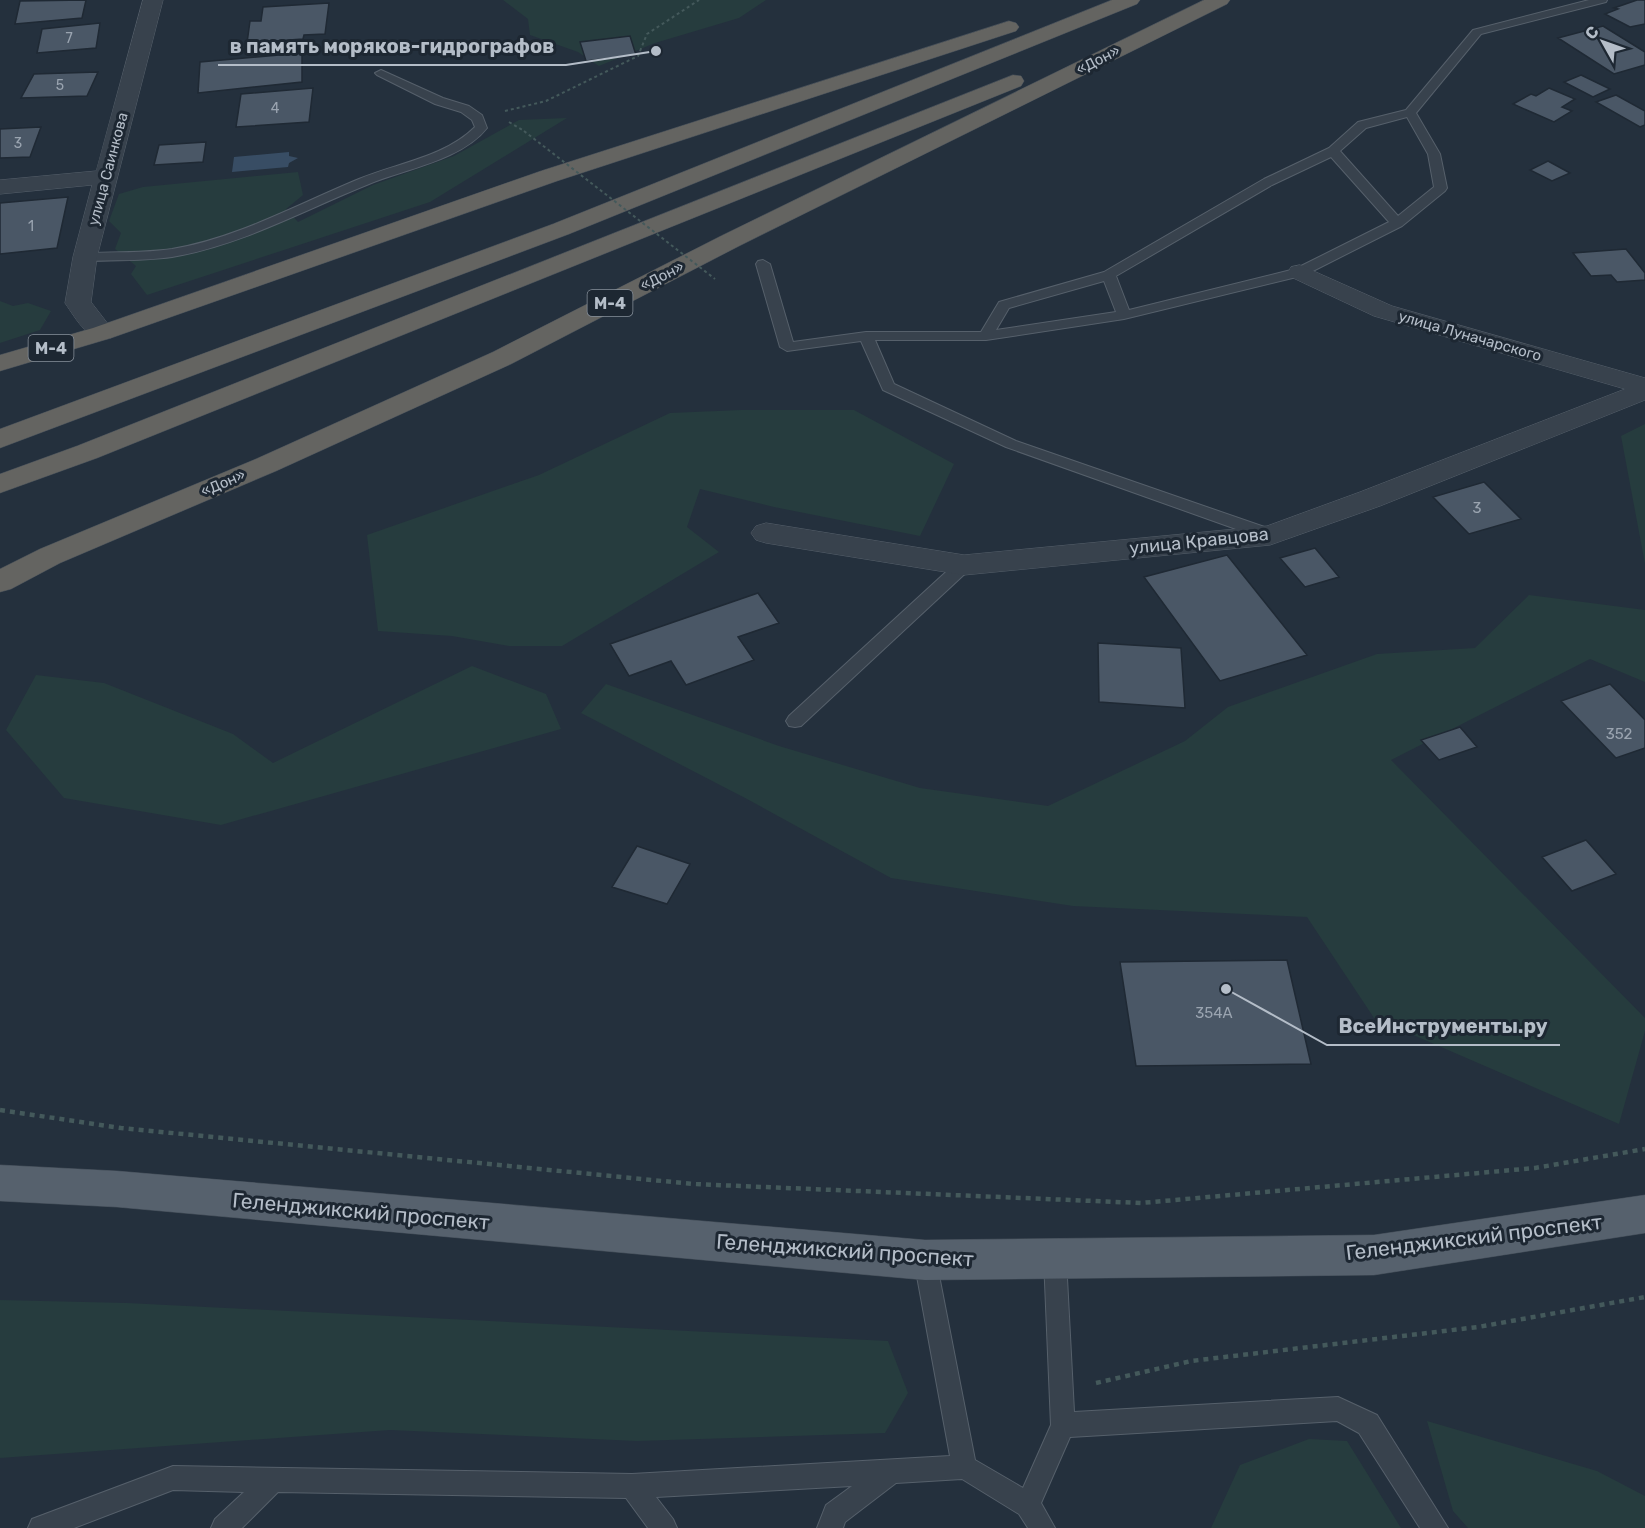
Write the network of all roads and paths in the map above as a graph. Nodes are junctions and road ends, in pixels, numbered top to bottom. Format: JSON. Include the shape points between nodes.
{"nodes":[{"id":1,"x":153,"y":0,"type":"edge"},
{"id":2,"x":699,"y":0,"type":"edge"},
{"id":3,"x":1093,"y":0,"type":"edge"},
{"id":4,"x":1130,"y":0,"type":"edge"},
{"id":5,"x":1602,"y":0,"type":"edge"},
{"id":6,"x":1215,"y":2,"type":"edge"},
{"id":7,"x":381,"y":73,"type":"dead end"},
{"id":8,"x":1410,"y":113,"type":"junction"},
{"id":9,"x":478,"y":118,"type":"junction"},
{"id":10,"x":506,"y":120,"type":"dead end"},
{"id":11,"x":1333,"y":151,"type":"junction"},
{"id":12,"x":106,"y":177,"type":"junction"},
{"id":13,"x":0,"y":187,"type":"edge"},
{"id":14,"x":1397,"y":223,"type":"junction"},
{"id":15,"x":85,"y":257,"type":"junction"},
{"id":16,"x":763,"y":264,"type":"dead end"},
{"id":17,"x":1300,"y":272,"type":"junction"},
{"id":18,"x":1109,"y":275,"type":"junction"},
{"id":19,"x":715,"y":279,"type":"dead end"},
{"id":20,"x":1124,"y":315,"type":"junction"},
{"id":21,"x":102,"y":333,"type":"junction"},
{"id":22,"x":866,"y":336,"type":"junction"},
{"id":23,"x":986,"y":336,"type":"junction"},
{"id":24,"x":0,"y":363,"type":"edge"},
{"id":25,"x":1645,"y":386,"type":"edge"},
{"id":26,"x":1645,"y":390,"type":"edge"},
{"id":27,"x":0,"y":439,"type":"edge"},
{"id":28,"x":0,"y":484,"type":"edge"},
{"id":29,"x":766,"y":532,"type":"dead end"},
{"id":30,"x":1270,"y":535,"type":"junction"},
{"id":31,"x":964,"y":565,"type":"junction"},
{"id":32,"x":0,"y":582,"type":"edge"},
{"id":33,"x":795,"y":722,"type":"dead end"},
{"id":34,"x":0,"y":1110,"type":"edge"},
{"id":35,"x":1645,"y":1149,"type":"edge"},
{"id":36,"x":0,"y":1160,"type":"edge"},
{"id":37,"x":0,"y":1183,"type":"edge"},
{"id":38,"x":117,"y":1189,"type":"junction"},
{"id":39,"x":1645,"y":1214,"type":"edge"},
{"id":40,"x":1055,"y":1258,"type":"junction"},
{"id":41,"x":925,"y":1260,"type":"junction"},
{"id":42,"x":1645,"y":1297,"type":"edge"},
{"id":43,"x":1063,"y":1390,"type":"junction"},
{"id":44,"x":1063,"y":1425,"type":"junction"},
{"id":45,"x":964,"y":1467,"type":"junction"},
{"id":46,"x":893,"y":1470,"type":"junction"},
{"id":47,"x":273,"y":1480,"type":"junction"},
{"id":48,"x":632,"y":1486,"type":"junction"},
{"id":49,"x":1029,"y":1504,"type":"junction"},
{"id":50,"x":41,"y":1528,"type":"edge"},
{"id":51,"x":224,"y":1528,"type":"edge"},
{"id":52,"x":664,"y":1528,"type":"edge"},
{"id":53,"x":830,"y":1528,"type":"edge"},
{"id":54,"x":1042,"y":1528,"type":"edge"},
{"id":55,"x":1435,"y":1528,"type":"edge"}],
"edges":[{"from":1,"to":12,"type":"street","name":"улица Саинкова"},
{"from":2,"to":9,"type":"path","via":[[647,34],[638,56],[546,101]]},
{"from":3,"to":21,"type":"highway","number":"М-4","via":[[549,176]]},
{"from":4,"to":27,"type":"highway","via":[[561,229]]},
{"from":5,"to":8,"type":"lane","via":[[1477,32]]},
{"from":6,"to":28,"type":"highway"},
{"from":6,"to":32,"type":"highway","name":"«Дон»","number":"М-4","via":[[502,358],[266,465],[50,556]]},
{"from":7,"to":9,"type":"lane"},
{"from":8,"to":11,"type":"lane","via":[[1362,125]]},
{"from":8,"to":14,"type":"lane","via":[[1434,154],[1441,188]]},
{"from":9,"to":15,"type":"lane","via":[[481,128],[470,139],[445,152],[364,181],[279,220],[171,253]]},
{"from":10,"to":19,"type":"path","bridge":true},
{"from":11,"to":14,"type":"lane"},
{"from":11,"to":18,"type":"lane","via":[[1268,182]]},
{"from":12,"to":13,"type":"street"},
{"from":12,"to":15,"type":"street","name":"улица Саинкова"},
{"from":14,"to":17,"type":"lane"},
{"from":15,"to":21,"type":"street","name":"улица Саинкова","via":[[78,303]]},
{"from":16,"to":22,"type":"lane","via":[[787,347]]},
{"from":17,"to":20,"type":"lane"},
{"from":17,"to":25,"type":"street","name":"улица Луначарского","via":[[1383,311]]},
{"from":18,"to":20,"type":"lane"},
{"from":18,"to":23,"type":"lane","via":[[1004,305]]},
{"from":20,"to":23,"type":"lane"},
{"from":21,"to":24,"type":"highway","number":"М-4"},
{"from":22,"to":23,"type":"lane"},
{"from":22,"to":30,"type":"lane","via":[[888,387],[1011,444]]},
{"from":26,"to":30,"type":"street","name":"улица Кравцова"},
{"from":29,"to":31,"type":"street","name":"улица Кравцова"},
{"from":30,"to":31,"type":"street","name":"улица Кравцова"},
{"from":31,"to":33,"type":"lane"},
{"from":34,"to":35,"type":"path","via":[[121,1128],[693,1184],[1141,1203],[1535,1168]]},
{"from":36,"to":38,"type":"main road","name":"Геленджикский проспект"},
{"from":37,"to":38,"type":"main road","name":"Геленджикский проспект"},
{"from":38,"to":41,"type":"main road","name":"Геленджикский проспект"},
{"from":39,"to":40,"type":"main road","name":"Геленджикский проспект","via":[[1374,1255]]},
{"from":40,"to":41,"type":"main road","name":"Геленджикский проспект"},
{"from":40,"to":43,"type":"lane"},
{"from":41,"to":45,"type":"lane"},
{"from":42,"to":43,"type":"path","via":[[1478,1327],[1191,1361]]},
{"from":43,"to":44,"type":"lane"},
{"from":44,"to":49,"type":"lane"},
{"from":44,"to":55,"type":"lane","via":[[1338,1408],[1368,1424]]},
{"from":45,"to":46,"type":"lane"},
{"from":45,"to":49,"type":"lane"},
{"from":46,"to":48,"type":"lane"},
{"from":46,"to":53,"type":"lane","via":[[835,1514]]},
{"from":47,"to":48,"type":"lane"},
{"from":47,"to":50,"type":"lane","via":[[172,1478]]},
{"from":47,"to":51,"type":"lane"},
{"from":48,"to":52,"type":"lane"},
{"from":49,"to":54,"type":"lane"}]}
